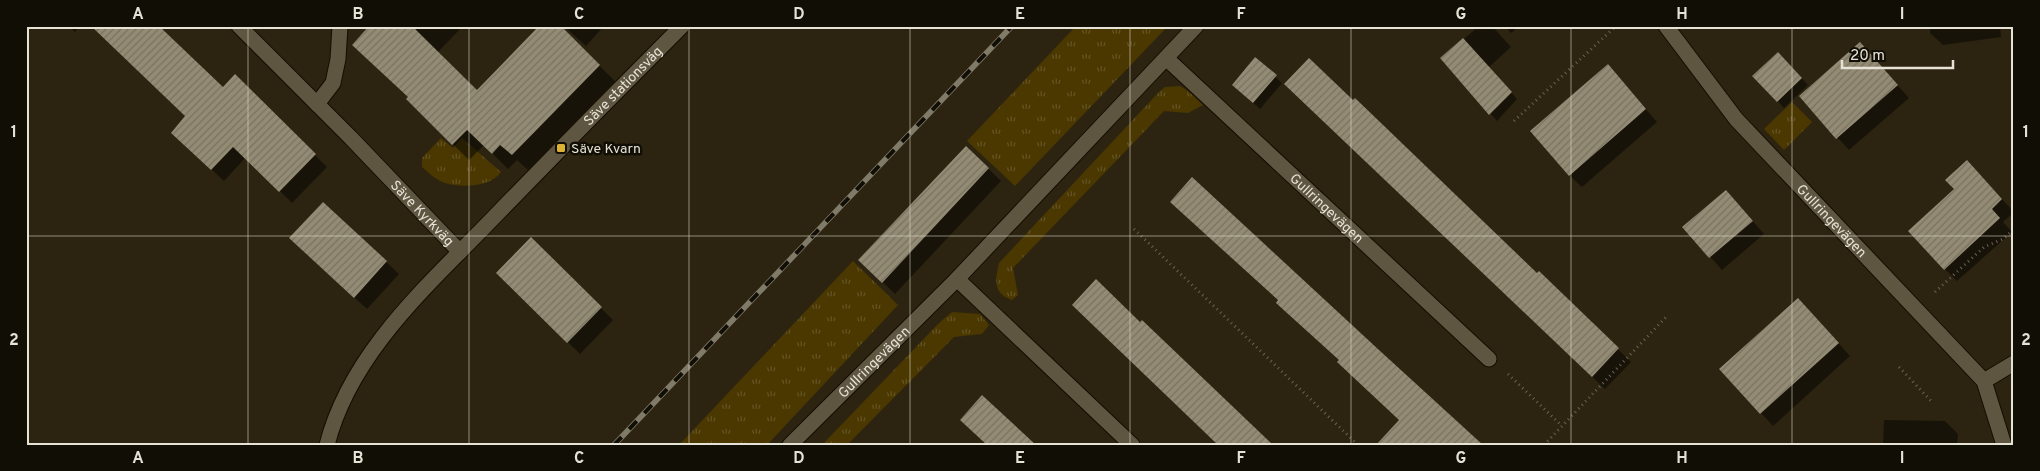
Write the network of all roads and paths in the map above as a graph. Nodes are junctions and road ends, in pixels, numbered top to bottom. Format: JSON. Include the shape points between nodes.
{"nodes":[{"id":1,"x":239,"y":26,"type":"edge"},
{"id":2,"x":340,"y":26,"type":"edge"},
{"id":3,"x":682,"y":26,"type":"edge"},
{"id":4,"x":1196,"y":26,"type":"edge"},
{"id":5,"x":1616,"y":26,"type":"edge"},
{"id":6,"x":1666,"y":26,"type":"edge"},
{"id":7,"x":1166,"y":58,"type":"junction"},
{"id":8,"x":318,"y":104,"type":"junction"},
{"id":9,"x":1514,"y":121,"type":"dead end"},
{"id":10,"x":1134,"y":229,"type":"dead end"},
{"id":11,"x":2014,"y":229,"type":"edge"},
{"id":12,"x":460,"y":252,"type":"junction"},
{"id":13,"x":957,"y":279,"type":"junction"},
{"id":14,"x":1916,"y":309,"type":"junction"},
{"id":15,"x":1667,"y":316,"type":"dead end"},
{"id":16,"x":1489,"y":359,"type":"joint"},
{"id":17,"x":2014,"y":363,"type":"edge"},
{"id":18,"x":1899,"y":367,"type":"dead end"},
{"id":19,"x":1984,"y":381,"type":"junction"},
{"id":20,"x":1932,"y":402,"type":"dead end"},
{"id":21,"x":1562,"y":426,"type":"junction"},
{"id":22,"x":327,"y":445,"type":"edge"},
{"id":23,"x":790,"y":445,"type":"edge"},
{"id":24,"x":1132,"y":445,"type":"edge"},
{"id":25,"x":1358,"y":445,"type":"edge"},
{"id":26,"x":1544,"y":445,"type":"edge"},
{"id":27,"x":2004,"y":445,"type":"edge"}],
"edges":[{"from":1,"to":8,"type":"street","name":"Säve Kyrkväg"},
{"from":2,"to":8,"type":"street","via":[[338,59],[332,83]]},
{"from":3,"to":12,"type":"street","name":"Säve stationsväg"},
{"from":4,"to":7,"type":"street","name":"Gullringevägen"},
{"from":5,"to":9,"type":"path"},
{"from":6,"to":14,"type":"street","name":"Gullringevägen","via":[[1736,119]]},
{"from":7,"to":13,"type":"street","name":"Gullringevägen"},
{"from":7,"to":16,"type":"street","name":"Gullringevägen"},
{"from":8,"to":12,"type":"street","name":"Säve Kyrkväg"},
{"from":10,"to":25,"type":"path"},
{"from":11,"to":14,"type":"path","via":[[2003,239],[1984,247]]},
{"from":12,"to":22,"type":"street","name":"Säve Kyrkväg","via":[[398,317],[361,367],[335,416]]},
{"from":13,"to":23,"type":"street","name":"Gullringevägen"},
{"from":13,"to":24,"type":"street"},
{"from":14,"to":19,"type":"street","name":"Gullringevägen"},
{"from":15,"to":21,"type":"path"},
{"from":16,"to":21,"type":"path"},
{"from":17,"to":19,"type":"street"},
{"from":18,"to":20,"type":"path"},
{"from":19,"to":27,"type":"street"},
{"from":21,"to":26,"type":"path"}]}
